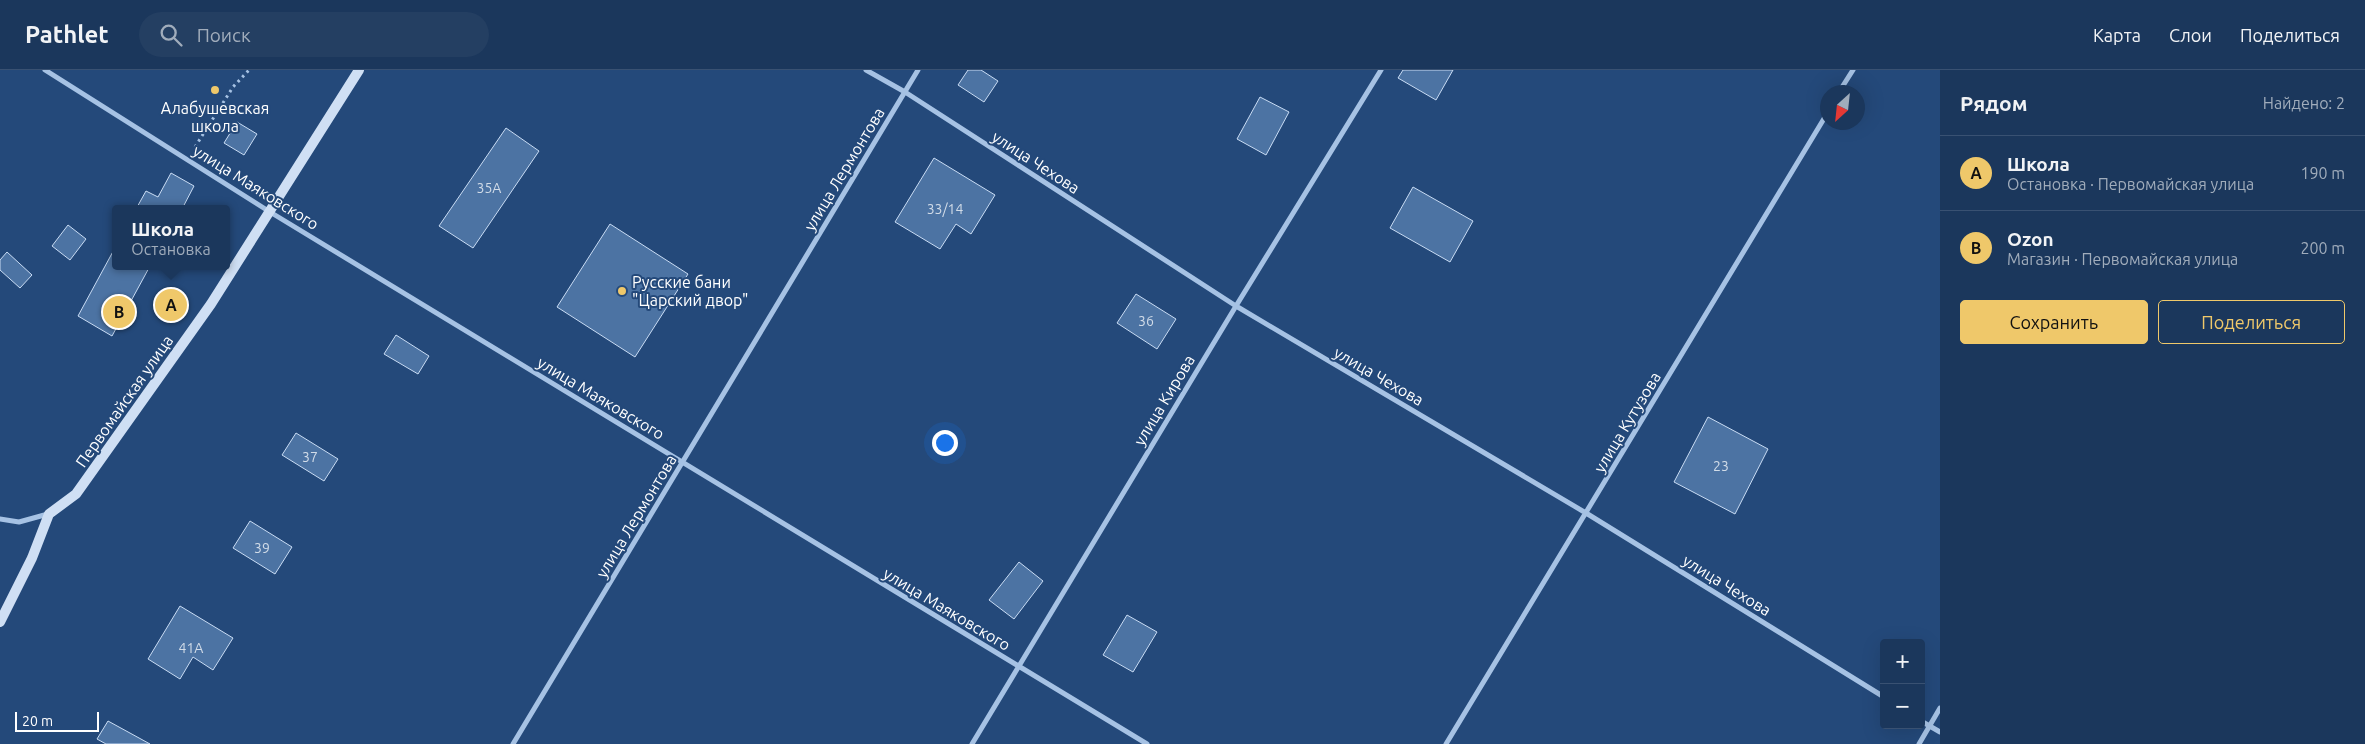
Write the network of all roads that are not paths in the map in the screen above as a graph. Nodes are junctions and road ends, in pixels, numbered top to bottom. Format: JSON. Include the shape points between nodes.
{"nodes":[{"id":1,"x":45,"y":70,"type":"edge"},
{"id":2,"x":360,"y":70,"type":"edge"},
{"id":3,"x":866,"y":70,"type":"edge"},
{"id":4,"x":918,"y":70,"type":"edge"},
{"id":5,"x":1381,"y":70,"type":"edge"},
{"id":6,"x":1852,"y":70,"type":"edge"},
{"id":7,"x":1843,"y":85,"type":"edge"},
{"id":8,"x":905,"y":92,"type":"junction"},
{"id":9,"x":1820,"y":125,"type":"edge"},
{"id":10,"x":270,"y":212,"type":"junction"},
{"id":11,"x":1236,"y":306,"type":"junction"},
{"id":12,"x":683,"y":462,"type":"junction"},
{"id":13,"x":1586,"y":513,"type":"junction"},
{"id":14,"x":49,"y":514,"type":"junction"},
{"id":15,"x":0,"y":519,"type":"edge"},
{"id":16,"x":0,"y":622,"type":"edge"},
{"id":17,"x":1018,"y":666,"type":"junction"},
{"id":18,"x":1880,"y":695,"type":"edge"},
{"id":19,"x":1940,"y":708,"type":"edge"},
{"id":20,"x":1925,"y":724,"type":"edge"},
{"id":21,"x":1929,"y":726,"type":"junction"},
{"id":22,"x":1940,"y":732,"type":"edge"},
{"id":23,"x":513,"y":744,"type":"edge"},
{"id":24,"x":972,"y":744,"type":"edge"},
{"id":25,"x":1147,"y":744,"type":"edge"},
{"id":26,"x":1446,"y":744,"type":"edge"},
{"id":27,"x":1918,"y":744,"type":"edge"}],
"edges":[{"from":1,"to":10,"type":"street","name":"улица Маяковского"},
{"from":2,"to":10,"type":"street","name":"Первомайская улица"},
{"from":3,"to":8,"type":"street","name":"улица Чехова"},
{"from":4,"to":8,"type":"street","name":"улица Лермонтова"},
{"from":5,"to":11,"type":"street","name":"улица Кирова"},
{"from":6,"to":7,"type":"street"},
{"from":8,"to":11,"type":"street","name":"улица Чехова"},
{"from":8,"to":12,"type":"street","name":"улица Лермонтова"},
{"from":9,"to":13,"type":"street","name":"улица Кутузова"},
{"from":10,"to":12,"type":"street","name":"улица Маяковского"},
{"from":10,"to":14,"type":"street","name":"Первомайская улица","via":[[210,304],[76,494]]},
{"from":11,"to":13,"type":"street","name":"улица Чехова"},
{"from":11,"to":17,"type":"street","name":"улица Кирова"},
{"from":12,"to":17,"type":"street","name":"улица Маяковского"},
{"from":12,"to":23,"type":"street","name":"улица Лермонтова"},
{"from":13,"to":18,"type":"street","name":"улица Чехова"},
{"from":13,"to":26,"type":"street","name":"улица Кутузова"},
{"from":14,"to":15,"type":"street","via":[[19,522]]},
{"from":14,"to":16,"type":"street","via":[[32,558]]},
{"from":17,"to":24,"type":"street","name":"улица Кирова"},
{"from":17,"to":25,"type":"street","name":"улица Маяковского"},
{"from":19,"to":21,"type":"street"},
{"from":20,"to":21,"type":"street"},
{"from":21,"to":22,"type":"street"},
{"from":21,"to":27,"type":"street"}]}
